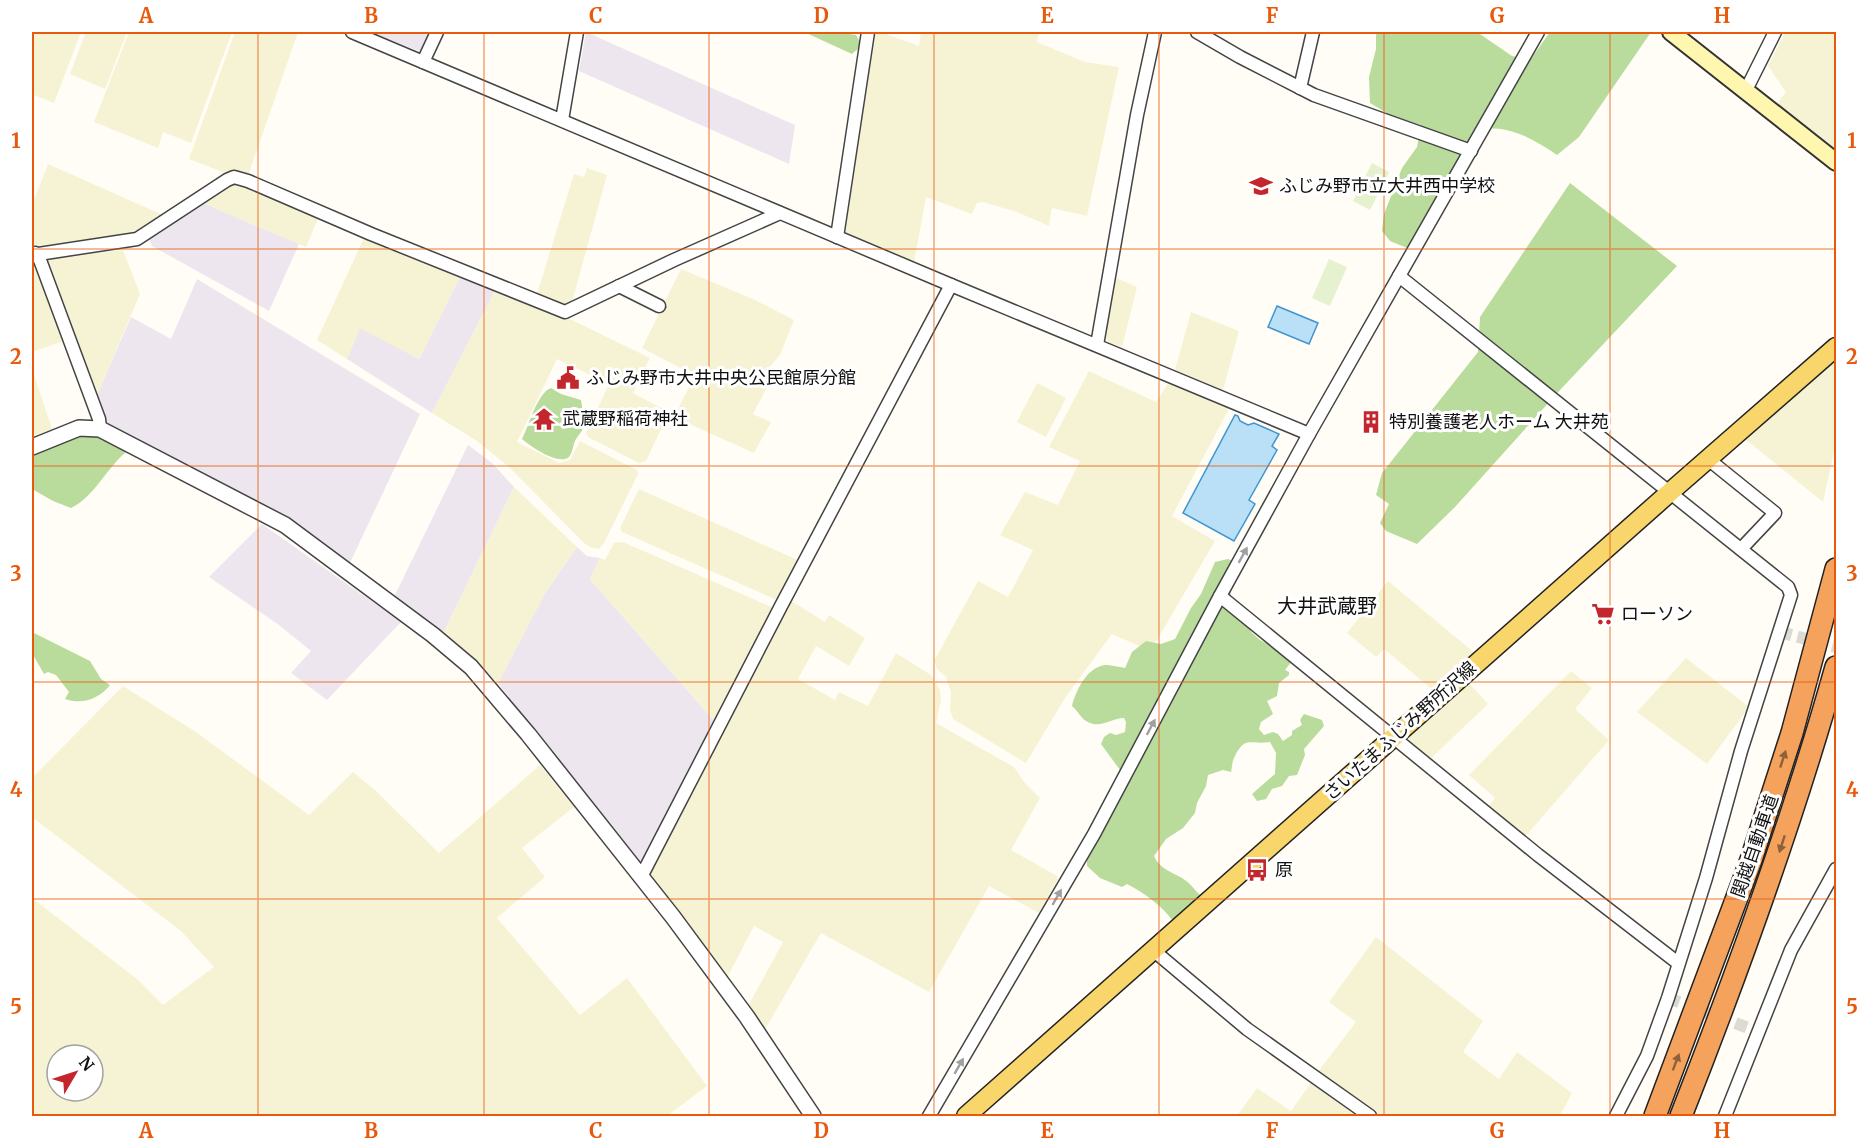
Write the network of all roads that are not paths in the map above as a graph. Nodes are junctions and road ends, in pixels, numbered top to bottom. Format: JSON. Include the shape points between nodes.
{"nodes":[{"id":1,"x":352,"y":32,"type":"edge"},
{"id":2,"x":437,"y":32,"type":"edge"},
{"id":3,"x":577,"y":32,"type":"edge"},
{"id":4,"x":868,"y":32,"type":"edge"},
{"id":5,"x":1155,"y":32,"type":"edge"},
{"id":6,"x":1197,"y":32,"type":"edge"},
{"id":7,"x":1312,"y":32,"type":"edge"},
{"id":8,"x":1538,"y":32,"type":"edge"},
{"id":9,"x":1671,"y":32,"type":"edge"},
{"id":10,"x":1775,"y":32,"type":"edge"},
{"id":11,"x":423,"y":62,"type":"junction"},
{"id":12,"x":1300,"y":88,"type":"junction"},
{"id":13,"x":1746,"y":90,"type":"junction"},
{"id":14,"x":562,"y":120,"type":"junction"},
{"id":15,"x":1472,"y":151,"type":"junction"},
{"id":16,"x":1836,"y":162,"type":"edge"},
{"id":17,"x":780,"y":213,"type":"junction"},
{"id":18,"x":837,"y":237,"type":"junction"},
{"id":19,"x":33,"y":254,"type":"edge"},
{"id":20,"x":1399,"y":276,"type":"junction"},
{"id":21,"x":951,"y":285,"type":"junction"},
{"id":22,"x":619,"y":286,"type":"junction"},
{"id":23,"x":659,"y":306,"type":"dead end"},
{"id":24,"x":1096,"y":345,"type":"junction"},
{"id":25,"x":1836,"y":347,"type":"edge"},
{"id":26,"x":100,"y":429,"type":"junction"},
{"id":27,"x":1310,"y":434,"type":"junction"},
{"id":28,"x":32,"y":447,"type":"edge"},
{"id":29,"x":1708,"y":459,"type":"junction"},
{"id":30,"x":1669,"y":493,"type":"junction"},
{"id":31,"x":1741,"y":549,"type":"junction"},
{"id":32,"x":1836,"y":569,"type":"edge"},
{"id":33,"x":1220,"y":596,"type":"junction"},
{"id":34,"x":1836,"y":668,"type":"edge"},
{"id":35,"x":1393,"y":738,"type":"junction"},
{"id":36,"x":1836,"y":869,"type":"edge"},
{"id":37,"x":641,"y":877,"type":"junction"},
{"id":38,"x":1154,"y":950,"type":"junction"},
{"id":39,"x":1678,"y":963,"type":"junction"},
{"id":40,"x":813,"y":1116,"type":"edge"},
{"id":41,"x":929,"y":1116,"type":"edge"},
{"id":42,"x":966,"y":1116,"type":"edge"},
{"id":43,"x":1370,"y":1116,"type":"edge"},
{"id":44,"x":1616,"y":1116,"type":"edge"},
{"id":45,"x":1655,"y":1116,"type":"edge"},
{"id":46,"x":1681,"y":1116,"type":"edge"},
{"id":47,"x":1725,"y":1116,"type":"edge"}],
"edges":[{"from":1,"to":11,"type":"street"},
{"from":2,"to":11,"type":"street"},
{"from":3,"to":14,"type":"street"},
{"from":4,"to":18,"type":"street"},
{"from":5,"to":24,"type":"street"},
{"from":6,"to":12,"type":"street"},
{"from":7,"to":12,"type":"street"},
{"from":8,"to":15,"type":"street"},
{"from":9,"to":13,"type":"main road"},
{"from":10,"to":13,"type":"street"},
{"from":11,"to":14,"type":"street"},
{"from":12,"to":15,"type":"street"},
{"from":13,"to":16,"type":"main road"},
{"from":14,"to":17,"type":"street"},
{"from":15,"to":20,"type":"street"},
{"from":17,"to":18,"type":"street"},
{"from":17,"to":22,"type":"street"},
{"from":18,"to":21,"type":"street"},
{"from":19,"to":22,"type":"street","via":[[137,239],[234,177],[561,311]]},
{"from":19,"to":26,"type":"street","via":[[40,260]]},
{"from":20,"to":27,"type":"street"},
{"from":20,"to":30,"type":"street"},
{"from":21,"to":24,"type":"street"},
{"from":21,"to":37,"type":"street"},
{"from":22,"to":23,"type":"street"},
{"from":24,"to":27,"type":"street"},
{"from":25,"to":29,"type":"main road","name":"さいたまふじみ野所沢線"},
{"from":26,"to":28,"type":"street","via":[[79,428]]},
{"from":26,"to":37,"type":"street","via":[[285,525],[454,651],[490,688]]},
{"from":33,"to":27,"type":"street","one_way":true},
{"from":29,"to":30,"type":"main road","name":"さいたまふじみ野所沢線"},
{"from":29,"to":31,"type":"street","via":[[1775,513]]},
{"from":30,"to":31,"type":"street"},
{"from":30,"to":35,"type":"main road","name":"さいたまふじみ野所沢線"},
{"from":31,"to":39,"type":"street","via":[[1788,587],[1791,595]]},
{"from":45,"to":32,"type":"highway","name":"関越自動車道","one_way":true,"via":[[1751,860],[1795,721]]},
{"from":33,"to":35,"type":"street"},
{"from":41,"to":33,"type":"street","one_way":true,"via":[[1094,834]]},
{"from":34,"to":46,"type":"highway","name":"関越自動車道","one_way":true,"via":[[1734,983]]},
{"from":35,"to":38,"type":"main road","name":"さいたまふじみ野所沢線"},
{"from":35,"to":39,"type":"street"},
{"from":36,"to":47,"type":"street","via":[[1791,950]]},
{"from":37,"to":40,"type":"street","via":[[747,1017]]},
{"from":38,"to":42,"type":"main road","name":"さいたまふじみ野所沢線"},
{"from":38,"to":43,"type":"street","via":[[1247,1029]]},
{"from":39,"to":44,"type":"street","via":[[1647,1056]]}]}
